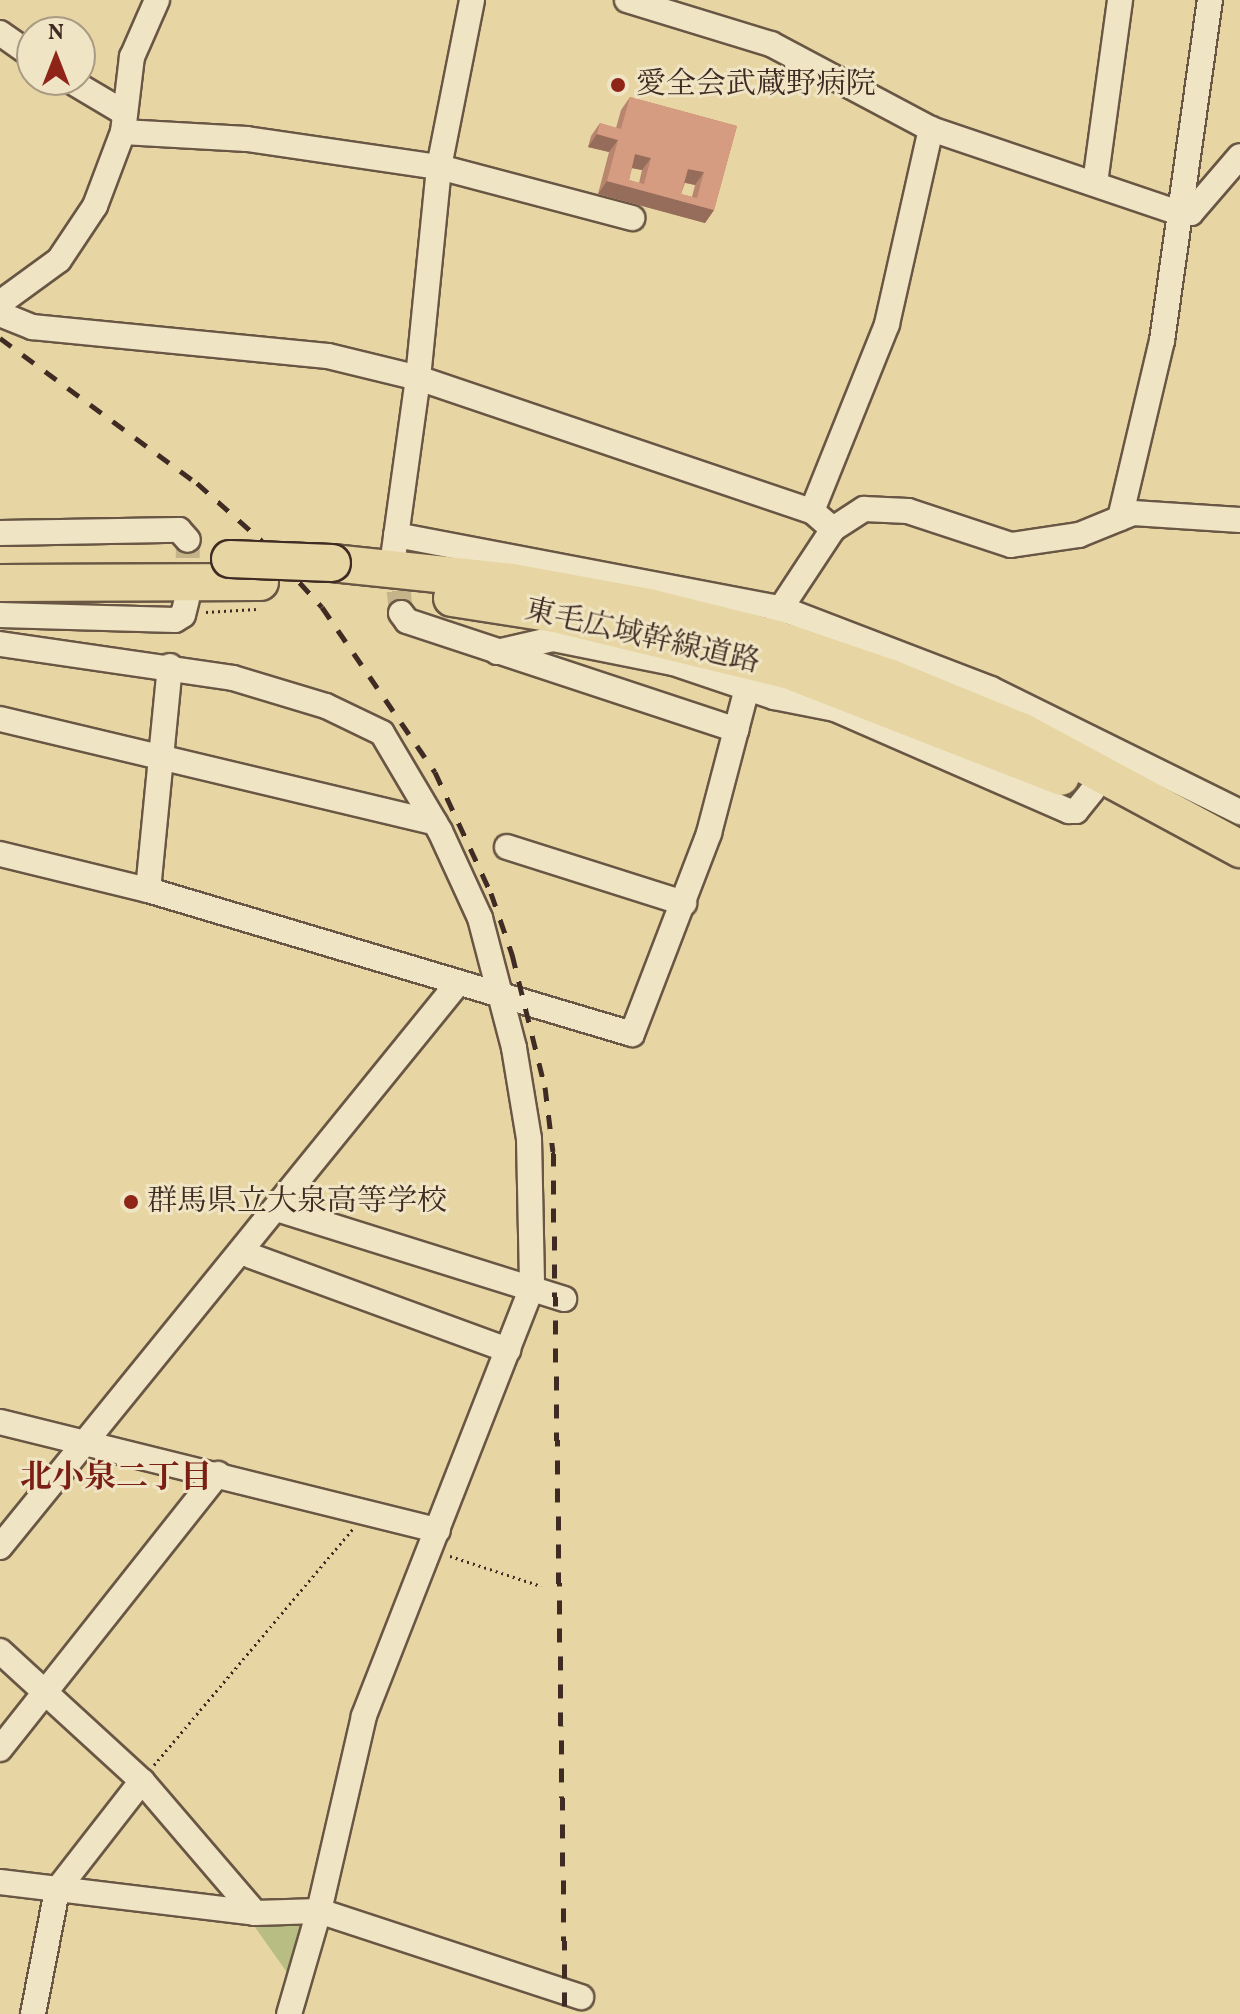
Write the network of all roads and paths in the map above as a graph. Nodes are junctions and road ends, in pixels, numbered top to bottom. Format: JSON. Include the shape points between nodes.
{"nodes":[{"id":1,"x":157,"y":0,"type":"edge"},
{"id":2,"x":472,"y":0,"type":"edge"},
{"id":3,"x":627,"y":0,"type":"edge"},
{"id":4,"x":1120,"y":0,"type":"edge"},
{"id":5,"x":1210,"y":0,"type":"edge"},
{"id":6,"x":90,"y":96,"type":"edge"},
{"id":7,"x":123,"y":122,"type":"junction"},
{"id":8,"x":931,"y":129,"type":"junction"},
{"id":9,"x":1240,"y":156,"type":"edge"},
{"id":10,"x":439,"y":167,"type":"junction"},
{"id":11,"x":1095,"y":183,"type":"junction"},
{"id":12,"x":1179,"y":213,"type":"junction"},
{"id":13,"x":632,"y":218,"type":"dead end"},
{"id":14,"x":0,"y":302,"type":"edge"},
{"id":15,"x":0,"y":314,"type":"edge"},
{"id":16,"x":418,"y":378,"type":"junction"},
{"id":17,"x":812,"y":511,"type":"junction"},
{"id":18,"x":1120,"y":518,"type":"junction"},
{"id":19,"x":1240,"y":520,"type":"edge"},
{"id":20,"x":833,"y":529,"type":"junction"},
{"id":21,"x":0,"y":533,"type":"edge"},
{"id":22,"x":184,"y":535,"type":"dead end"},
{"id":23,"x":0,"y":561,"type":"edge"},
{"id":24,"x":342,"y":574,"type":"junction"},
{"id":25,"x":0,"y":583,"type":"edge"},
{"id":26,"x":187,"y":599,"type":"dead end"},
{"id":27,"x":779,"y":611,"type":"junction"},
{"id":28,"x":401,"y":613,"type":"dead end"},
{"id":29,"x":0,"y":615,"type":"edge"},
{"id":30,"x":0,"y":644,"type":"edge"},
{"id":31,"x":497,"y":652,"type":"junction"},
{"id":32,"x":170,"y":666,"type":"junction"},
{"id":33,"x":749,"y":683,"type":"junction"},
{"id":34,"x":0,"y":719,"type":"edge"},
{"id":35,"x":736,"y":730,"type":"junction"},
{"id":36,"x":162,"y":758,"type":"junction"},
{"id":37,"x":1092,"y":791,"type":"junction"},
{"id":38,"x":1240,"y":812,"type":"edge"},
{"id":39,"x":435,"y":823,"type":"junction"},
{"id":40,"x":507,"y":847,"type":"dead end"},
{"id":41,"x":1240,"y":849,"type":"edge"},
{"id":42,"x":0,"y":854,"type":"edge"},
{"id":43,"x":1240,"y":874,"type":"edge"},
{"id":44,"x":148,"y":890,"type":"junction"},
{"id":45,"x":684,"y":903,"type":"junction"},
{"id":46,"x":458,"y":983,"type":"junction"},
{"id":47,"x":502,"y":996,"type":"junction"},
{"id":48,"x":277,"y":1209,"type":"junction"},
{"id":49,"x":251,"y":1256,"type":"dead end"},
{"id":50,"x":532,"y":1287,"type":"junction"},
{"id":51,"x":564,"y":1299,"type":"dead end"},
{"id":52,"x":508,"y":1350,"type":"junction"},
{"id":53,"x":0,"y":1422,"type":"edge"},
{"id":54,"x":84,"y":1442,"type":"junction"},
{"id":55,"x":218,"y":1474,"type":"junction"},
{"id":56,"x":368,"y":1512,"type":"junction"},
{"id":57,"x":434,"y":1540,"type":"junction"},
{"id":58,"x":0,"y":1547,"type":"edge"},
{"id":59,"x":541,"y":1586,"type":"dead end"},
{"id":60,"x":0,"y":1651,"type":"edge"},
{"id":61,"x":45,"y":1692,"type":"junction"},
{"id":62,"x":0,"y":1749,"type":"edge"},
{"id":63,"x":142,"y":1781,"type":"junction"},
{"id":64,"x":0,"y":1882,"type":"edge"},
{"id":65,"x":57,"y":1890,"type":"junction"},
{"id":66,"x":319,"y":1911,"type":"junction"},
{"id":67,"x":255,"y":1913,"type":"junction"},
{"id":68,"x":581,"y":1997,"type":"dead end"},
{"id":69,"x":33,"y":2014,"type":"edge"},
{"id":70,"x":289,"y":2014,"type":"edge"}],
"edges":[{"from":1,"to":7,"type":"street","via":[[132,57]]},
{"from":2,"to":10,"type":"street"},
{"from":3,"to":8,"type":"street","via":[[771,44]]},
{"from":4,"to":11,"type":"street"},
{"from":5,"to":12,"type":"street"},
{"from":6,"to":7,"type":"street"},
{"from":7,"to":10,"type":"street"},
{"from":7,"to":14,"type":"street","via":[[82,232],[59,260]]},
{"from":8,"to":11,"type":"street"},
{"from":8,"to":17,"type":"street","via":[[887,324]]},
{"from":9,"to":12,"type":"street","via":[[1191,213]]},
{"from":10,"to":13,"type":"street"},
{"from":10,"to":16,"type":"street"},
{"from":11,"to":12,"type":"street"},
{"from":12,"to":18,"type":"street","via":[[1162,341]]},
{"from":15,"to":16,"type":"street","via":[[32,327],[328,356]]},
{"from":16,"to":17,"type":"street"},
{"from":16,"to":27,"type":"street","via":[[395,543]]},
{"from":17,"to":20,"type":"street"},
{"from":18,"to":19,"type":"street","via":[[1133,513]]},
{"from":18,"to":20,"type":"street","via":[[1033,545],[983,540],[886,507],[864,509]]},
{"from":20,"to":27,"type":"street"},
{"from":21,"to":22,"type":"street"},
{"from":23,"to":24,"type":"highway","name":"東毛広域幹線道路","bridge":true,"via":[[230,559]]},
{"from":24,"to":25,"type":"highway","name":"東毛広域幹線道路","via":[[260,582]]},
{"from":24,"to":37,"type":"highway","name":"東毛広域幹線道路","via":[[555,614],[787,670],[935,723]]},
{"from":24,"to":41,"type":"highway","name":"東毛広域幹線道路","via":[[512,582],[649,607],[777,639],[1023,732]]},
{"from":26,"to":29,"type":"street","via":[[183,615],[175,620]]},
{"from":27,"to":38,"type":"street","via":[[991,689]]},
{"from":28,"to":31,"type":"street","via":[[407,621]]},
{"from":30,"to":32,"type":"street"},
{"from":31,"to":33,"type":"street","via":[[553,639]]},
{"from":31,"to":35,"type":"street"},
{"from":32,"to":36,"type":"street"},
{"from":32,"to":39,"type":"street","via":[[273,689],[326,706],[382,733]]},
{"from":33,"to":35,"type":"street"},
{"from":33,"to":37,"type":"street","via":[[835,709],[1069,811],[1086,803]]},
{"from":34,"to":36,"type":"street"},
{"from":35,"to":45,"type":"street"},
{"from":36,"to":39,"type":"street"},
{"from":36,"to":44,"type":"street"},
{"from":37,"to":43,"type":"highway","name":"東毛広域幹線道路"},
{"from":39,"to":47,"type":"street","via":[[480,918]]},
{"from":40,"to":45,"type":"street"},
{"from":42,"to":44,"type":"street"},
{"from":44,"to":46,"type":"street"},
{"from":45,"to":47,"type":"street","via":[[632,1034]]},
{"from":46,"to":47,"type":"street"},
{"from":46,"to":48,"type":"street"},
{"from":47,"to":50,"type":"street","via":[[529,1139]]},
{"from":48,"to":50,"type":"street"},
{"from":48,"to":54,"type":"street"},
{"from":49,"to":52,"type":"street"},
{"from":50,"to":51,"type":"street"},
{"from":50,"to":52,"type":"street"},
{"from":52,"to":57,"type":"street"},
{"from":53,"to":54,"type":"street"},
{"from":54,"to":55,"type":"street"},
{"from":54,"to":58,"type":"street"},
{"from":55,"to":56,"type":"street"},
{"from":55,"to":61,"type":"street"},
{"from":56,"to":57,"type":"street"},
{"from":56,"to":63,"type":"path"},
{"from":57,"to":59,"type":"path"},
{"from":57,"to":66,"type":"street","via":[[355,1744]]},
{"from":60,"to":61,"type":"street"},
{"from":61,"to":62,"type":"street"},
{"from":61,"to":63,"type":"street"},
{"from":63,"to":65,"type":"street"},
{"from":63,"to":67,"type":"street"},
{"from":64,"to":65,"type":"street"},
{"from":65,"to":67,"type":"street"},
{"from":65,"to":69,"type":"street"},
{"from":66,"to":67,"type":"street"},
{"from":66,"to":68,"type":"street"},
{"from":66,"to":70,"type":"street"}]}
